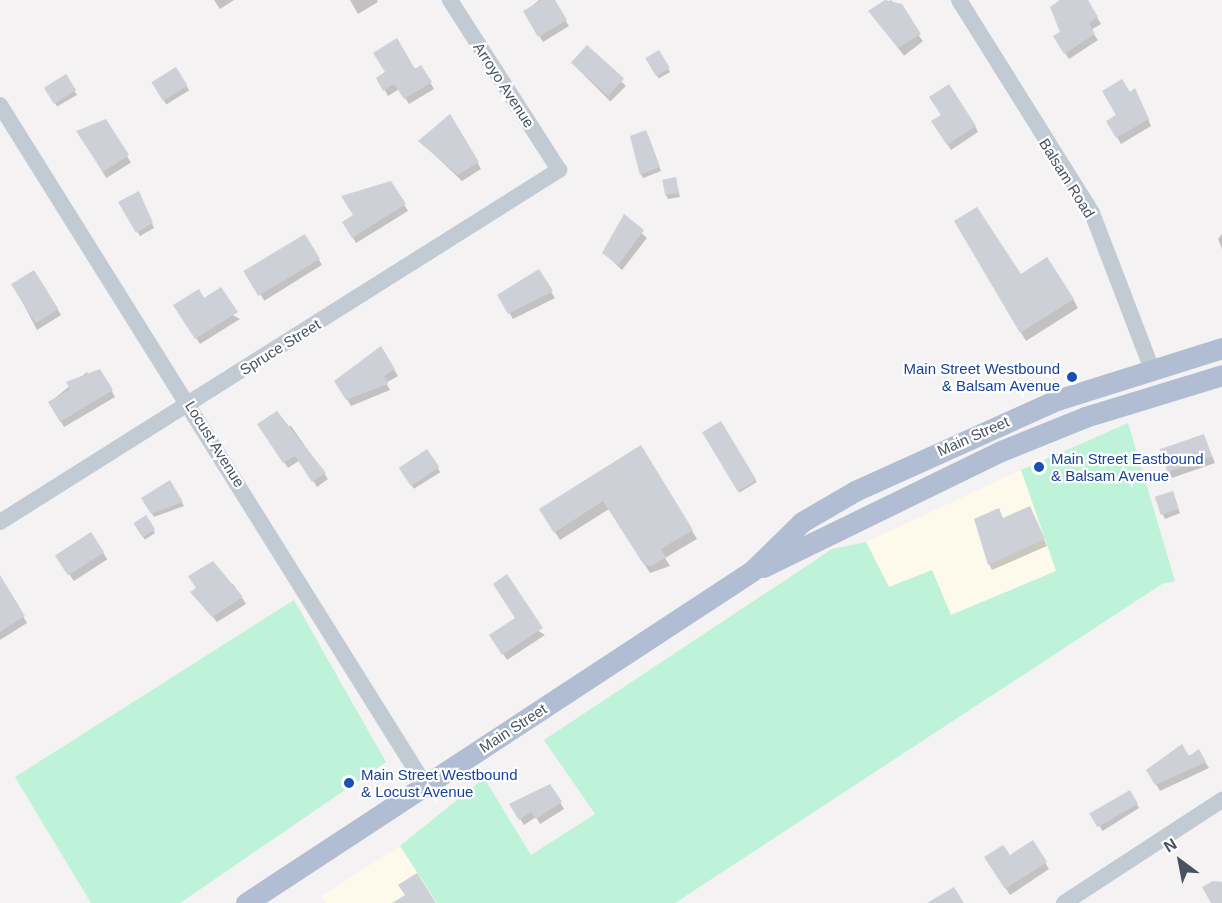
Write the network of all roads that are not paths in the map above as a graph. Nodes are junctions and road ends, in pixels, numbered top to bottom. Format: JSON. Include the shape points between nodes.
{"nodes":[{"id":1,"x":450,"y":0,"type":"edge"},
{"id":2,"x":959,"y":0,"type":"edge"},
{"id":3,"x":0,"y":105,"type":"edge"},
{"id":4,"x":559,"y":170,"type":"joint"},
{"id":5,"x":1222,"y":348,"type":"edge"},
{"id":6,"x":1151,"y":367,"type":"junction"},
{"id":7,"x":1222,"y":375,"type":"edge"},
{"id":8,"x":191,"y":404,"type":"junction"},
{"id":9,"x":1001,"y":451,"type":"junction"},
{"id":10,"x":0,"y":522,"type":"edge"},
{"id":11,"x":749,"y":573,"type":"junction"},
{"id":12,"x":426,"y":785,"type":"junction"},
{"id":13,"x":1222,"y":800,"type":"edge"},
{"id":14,"x":246,"y":903,"type":"edge"},
{"id":15,"x":1064,"y":903,"type":"edge"}],
"edges":[{"from":1,"to":4,"type":"street","name":"Arroyo Avenue"},
{"from":2,"to":6,"type":"street","name":"Balsam Road","via":[[1092,213]]},
{"from":3,"to":8,"type":"street","name":"Locust Avenue"},
{"from":4,"to":8,"type":"street","name":"Spruce Street"},
{"from":5,"to":6,"type":"main road","name":"Main Street"},
{"from":6,"to":9,"type":"main road","via":[[1134,386],[1038,426]]},
{"from":6,"to":11,"type":"main road","name":"Main Street","via":[[969,436],[855,491],[802,522]]},
{"from":7,"to":9,"type":"main road","name":"Main Street","via":[[1085,417]]},
{"from":8,"to":10,"type":"street","name":"Spruce Street"},
{"from":8,"to":12,"type":"street","name":"Locust Avenue"},
{"from":9,"to":11,"type":"main road","name":"Main Street"},
{"from":11,"to":12,"type":"main road","name":"Main Street"},
{"from":12,"to":14,"type":"main road","name":"Main Street"},
{"from":13,"to":15,"type":"street"}]}
